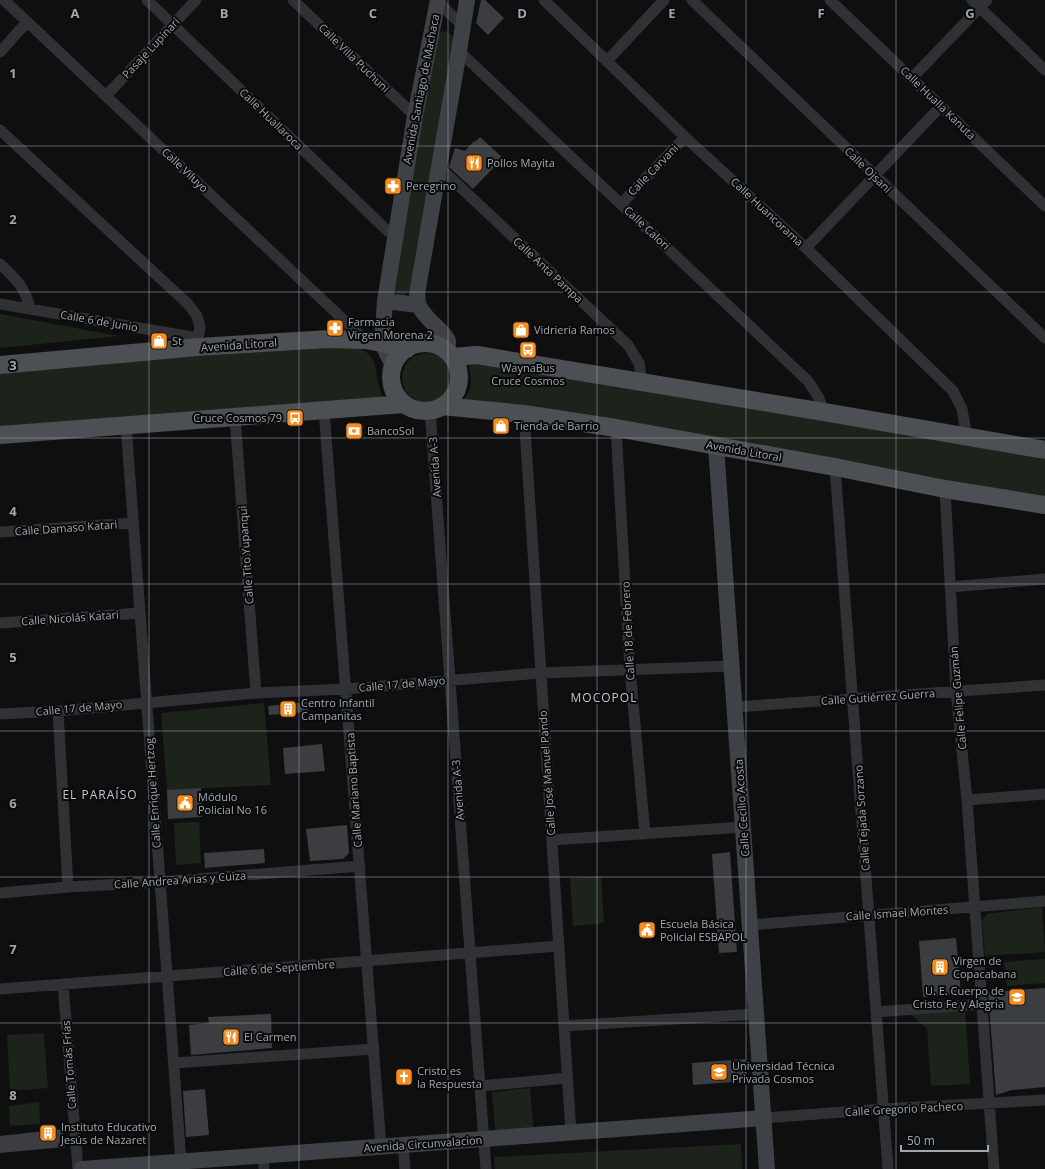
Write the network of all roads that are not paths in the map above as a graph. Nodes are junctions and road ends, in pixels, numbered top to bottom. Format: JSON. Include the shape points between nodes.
{"nodes":[{"id":1,"x":4,"y":0,"type":"edge"},
{"id":2,"x":147,"y":0,"type":"edge"},
{"id":3,"x":196,"y":0,"type":"edge"},
{"id":4,"x":293,"y":0,"type":"edge"},
{"id":5,"x":467,"y":0,"type":"edge"},
{"id":6,"x":544,"y":0,"type":"edge"},
{"id":7,"x":664,"y":0,"type":"edge"},
{"id":8,"x":692,"y":0,"type":"edge"},
{"id":9,"x":830,"y":0,"type":"edge"},
{"id":10,"x":437,"y":1,"type":"edge"},
{"id":11,"x":980,"y":2,"type":"edge"},
{"id":12,"x":27,"y":22,"type":"junction"},
{"id":13,"x":173,"y":24,"type":"junction"},
{"id":14,"x":463,"y":26,"type":"junction"},
{"id":15,"x":460,"y":51,"type":"junction"},
{"id":16,"x":0,"y":52,"type":"edge"},
{"id":17,"x":607,"y":61,"type":"junction"},
{"id":18,"x":1045,"y":70,"type":"edge"},
{"id":19,"x":912,"y":78,"type":"junction"},
{"id":20,"x":106,"y":96,"type":"junction"},
{"id":21,"x":941,"y":106,"type":"junction"},
{"id":22,"x":415,"y":116,"type":"junction"},
{"id":23,"x":0,"y":130,"type":"edge"},
{"id":24,"x":685,"y":137,"type":"junction"},
{"id":25,"x":439,"y":167,"type":"junction"},
{"id":26,"x":874,"y":176,"type":"junction"},
{"id":27,"x":621,"y":204,"type":"junction"},
{"id":28,"x":1045,"y":206,"type":"edge"},
{"id":29,"x":395,"y":238,"type":"junction"},
{"id":30,"x":806,"y":248,"type":"junction"},
{"id":31,"x":0,"y":264,"type":"edge"},
{"id":32,"x":385,"y":301,"type":"junction"},
{"id":33,"x":0,"y":304,"type":"edge"},
{"id":34,"x":418,"y":305,"type":"junction"},
{"id":35,"x":30,"y":309,"type":"junction"},
{"id":36,"x":1045,"y":338,"type":"edge"},
{"id":37,"x":374,"y":341,"type":"junction"},
{"id":38,"x":198,"y":343,"type":"junction"},
{"id":39,"x":407,"y":349,"type":"junction"},
{"id":40,"x":448,"y":354,"type":"junction"},
{"id":41,"x":0,"y":365,"type":"edge"},
{"id":42,"x":393,"y":366,"type":"junction"},
{"id":43,"x":642,"y":382,"type":"junction"},
{"id":44,"x":404,"y":404,"type":"junction"},
{"id":45,"x":436,"y":408,"type":"junction"},
{"id":46,"x":324,"y":410,"type":"junction"},
{"id":47,"x":824,"y":412,"type":"junction"},
{"id":48,"x":524,"y":414,"type":"junction"},
{"id":49,"x":235,"y":417,"type":"junction"},
{"id":50,"x":126,"y":425,"type":"junction"},
{"id":51,"x":616,"y":428,"type":"junction"},
{"id":52,"x":0,"y":435,"type":"edge"},
{"id":53,"x":967,"y":438,"type":"junction"},
{"id":54,"x":716,"y":446,"type":"junction"},
{"id":55,"x":1045,"y":450,"type":"edge"},
{"id":56,"x":835,"y":467,"type":"junction"},
{"id":57,"x":945,"y":489,"type":"junction"},
{"id":58,"x":1045,"y":505,"type":"edge"},
{"id":59,"x":133,"y":523,"type":"junction"},
{"id":60,"x":0,"y":532,"type":"edge"},
{"id":61,"x":1045,"y":579,"type":"edge"},
{"id":62,"x":950,"y":587,"type":"junction"},
{"id":63,"x":140,"y":613,"type":"junction"},
{"id":64,"x":0,"y":623,"type":"edge"},
{"id":65,"x":732,"y":666,"type":"junction"},
{"id":66,"x":630,"y":670,"type":"junction"},
{"id":67,"x":540,"y":673,"type":"junction"},
{"id":68,"x":450,"y":680,"type":"junction"},
{"id":69,"x":1045,"y":685,"type":"edge"},
{"id":70,"x":346,"y":689,"type":"junction"},
{"id":71,"x":956,"y":691,"type":"junction"},
{"id":72,"x":256,"y":693,"type":"junction"},
{"id":73,"x":852,"y":698,"type":"junction"},
{"id":74,"x":146,"y":703,"type":"junction"},
{"id":75,"x":735,"y":707,"type":"junction"},
{"id":76,"x":58,"y":711,"type":"junction"},
{"id":77,"x":0,"y":714,"type":"edge"},
{"id":78,"x":1045,"y":794,"type":"edge"},
{"id":79,"x":967,"y":800,"type":"junction"},
{"id":80,"x":743,"y":826,"type":"junction"},
{"id":81,"x":645,"y":834,"type":"junction"},
{"id":82,"x":552,"y":840,"type":"junction"},
{"id":83,"x":360,"y":866,"type":"junction"},
{"id":84,"x":160,"y":882,"type":"junction"},
{"id":85,"x":68,"y":887,"type":"junction"},
{"id":86,"x":0,"y":893,"type":"edge"},
{"id":87,"x":1045,"y":901,"type":"edge"},
{"id":88,"x":974,"y":907,"type":"junction"},
{"id":89,"x":869,"y":915,"type":"junction"},
{"id":90,"x":750,"y":925,"type":"junction"},
{"id":91,"x":558,"y":946,"type":"junction"},
{"id":92,"x":470,"y":953,"type":"junction"},
{"id":93,"x":367,"y":961,"type":"junction"},
{"id":94,"x":167,"y":976,"type":"junction"},
{"id":95,"x":63,"y":984,"type":"junction"},
{"id":96,"x":0,"y":989,"type":"edge"},
{"id":97,"x":982,"y":1004,"type":"junction"},
{"id":98,"x":876,"y":1012,"type":"junction"},
{"id":99,"x":756,"y":1014,"type":"junction"},
{"id":100,"x":564,"y":1026,"type":"junction"},
{"id":101,"x":374,"y":1049,"type":"junction"},
{"id":102,"x":174,"y":1063,"type":"junction"},
{"id":103,"x":567,"y":1078,"type":"junction"},
{"id":104,"x":480,"y":1086,"type":"junction"},
{"id":105,"x":1045,"y":1100,"type":"edge"},
{"id":106,"x":989,"y":1104,"type":"junction"},
{"id":107,"x":883,"y":1109,"type":"junction"},
{"id":108,"x":764,"y":1118,"type":"junction"},
{"id":109,"x":571,"y":1133,"type":"junction"},
{"id":110,"x":484,"y":1139,"type":"junction"},
{"id":111,"x":403,"y":1145,"type":"junction"},
{"id":112,"x":381,"y":1147,"type":"junction"},
{"id":113,"x":181,"y":1162,"type":"junction"},
{"id":114,"x":264,"y":1162,"type":"edge"},
{"id":115,"x":78,"y":1169,"type":"edge"},
{"id":116,"x":82,"y":1169,"type":"edge"},
{"id":117,"x":405,"y":1169,"type":"edge"},
{"id":118,"x":486,"y":1169,"type":"edge"},
{"id":119,"x":767,"y":1169,"type":"edge"},
{"id":120,"x":888,"y":1169,"type":"edge"},
{"id":121,"x":994,"y":1169,"type":"edge"}],
"edges":[{"from":1,"to":12,"type":"street","name":"Calle Viluyo"},
{"from":2,"to":13,"type":"street","name":"Calle Huallaroca"},
{"from":3,"to":13,"type":"street","name":"Pasaje Lupinari"},
{"from":4,"to":22,"type":"street","name":"Calle Villa Puchuni"},
{"from":5,"to":14,"type":"street"},
{"from":6,"to":17,"type":"street","name":"Calle Huancorama"},
{"from":7,"to":17,"type":"street"},
{"from":8,"to":26,"type":"street","name":"Calle Ojsani"},
{"from":9,"to":19,"type":"street","name":"Calle Hualla Kanuta"},
{"from":10,"to":14,"type":"street"},
{"from":10,"to":22,"type":"street","name":"Avenida Santiago de Machaca"},
{"from":11,"to":18,"type":"street"},
{"from":11,"to":19,"type":"street"},
{"from":12,"to":16,"type":"street"},
{"from":12,"to":20,"type":"street","name":"Calle Viluyo"},
{"from":13,"to":20,"type":"street","name":"Pasaje Lupinari"},
{"from":13,"to":29,"type":"street","name":"Calle Huallaroca"},
{"from":14,"to":15,"type":"street"},
{"from":15,"to":25,"type":"street"},
{"from":15,"to":27,"type":"street","name":"Calle Calori"},
{"from":17,"to":24,"type":"street","name":"Calle Huancorama"},
{"from":19,"to":21,"type":"street","name":"Calle Hualla Kanuta"},
{"from":20,"to":37,"type":"street","name":"Calle Viluyo"},
{"from":21,"to":26,"type":"street"},
{"from":21,"to":28,"type":"street","name":"Calle Hualla Kanuta"},
{"from":22,"to":29,"type":"street","name":"Avenida Santiago de Machaca"},
{"from":23,"to":38,"type":"street","via":[[188,304],[197,316],[200,328]]},
{"from":24,"to":27,"type":"street","name":"Calle Carvani"},
{"from":24,"to":30,"type":"street","name":"Calle Huancorama"},
{"from":25,"to":34,"type":"street","via":[[417,294]]},
{"from":25,"to":43,"type":"street","name":"Calle Anta Pampa","via":[[628,345],[639,363]]},
{"from":26,"to":30,"type":"street"},
{"from":26,"to":36,"type":"street","name":"Calle Ojsani"},
{"from":27,"to":47,"type":"street","name":"Calle Calori","via":[[808,381]]},
{"from":29,"to":32,"type":"street","name":"Avenida Santiago de Machaca"},
{"from":30,"to":53,"type":"street","name":"Calle Huancorama","via":[[953,391],[962,409]]},
{"from":31,"to":35,"type":"street","via":[[21,285]]},
{"from":32,"to":34,"type":"street"},
{"from":32,"to":37,"type":"street","name":"Avenida Santiago de Machaca"},
{"from":33,"to":35,"type":"street","name":"Calle 6 de Junio"},
{"from":34,"to":40,"type":"street","via":[[448,341]]},
{"from":35,"to":38,"type":"street","name":"Calle 6 de Junio"},
{"from":37,"to":38,"type":"main road","name":"Avenida Litoral","via":[[330,339]]},
{"from":37,"to":39,"type":"main road","name":"Avenida Litoral"},
{"from":37,"to":42,"type":"street","name":"Avenida Santiago de Machaca"},
{"from":38,"to":41,"type":"main road","name":"Avenida Litoral"},
{"from":39,"to":40,"type":"main road","via":[[417,344],[428,344],[435,345]]},
{"from":39,"to":42,"type":"main road","via":[[398,356]]},
{"from":40,"to":43,"type":"main road","via":[[477,355]]},
{"from":40,"to":45,"type":"main road","via":[[457,369],[458,382],[452,397]]},
{"from":42,"to":44,"type":"main road","via":[[393,388]]},
{"from":43,"to":47,"type":"main road"},
{"from":44,"to":45,"type":"main road","via":[[423,411]]},
{"from":44,"to":46,"type":"main road"},
{"from":45,"to":48,"type":"main road","name":"Avenida Litoral"},
{"from":45,"to":68,"type":"street","name":"Avenida A-3"},
{"from":46,"to":49,"type":"main road"},
{"from":46,"to":70,"type":"street","name":"Calle Mariano Baptista"},
{"from":47,"to":53,"type":"main road"},
{"from":48,"to":51,"type":"main road","name":"Avenida Litoral"},
{"from":48,"to":67,"type":"street","name":"Calle José Manuel Pando"},
{"from":49,"to":50,"type":"main road"},
{"from":49,"to":72,"type":"street","name":"Calle Tito Yupanqui"},
{"from":50,"to":52,"type":"main road"},
{"from":50,"to":59,"type":"street","name":"Calle Enrique Hertzog"},
{"from":51,"to":54,"type":"main road","name":"Avenida Litoral"},
{"from":51,"to":66,"type":"street","name":"Calle 18 de Febrero"},
{"from":53,"to":55,"type":"main road"},
{"from":54,"to":56,"type":"main road","name":"Avenida Litoral"},
{"from":54,"to":65,"type":"street","name":"Calle Cecilio Acosta"},
{"from":56,"to":57,"type":"main road","name":"Avenida Litoral"},
{"from":56,"to":73,"type":"street","name":"Calle Tejada Sorzano"},
{"from":57,"to":58,"type":"main road","name":"Avenida Litoral"},
{"from":57,"to":62,"type":"street","name":"Calle Felipe Guzmán"},
{"from":59,"to":60,"type":"street","name":"Calle Damaso Katari"},
{"from":59,"to":63,"type":"street","name":"Calle Enrique Hertzog"},
{"from":61,"to":62,"type":"street"},
{"from":62,"to":71,"type":"street","name":"Calle Felipe Guzmán"},
{"from":63,"to":64,"type":"street","name":"Calle Nicolás Katari"},
{"from":63,"to":74,"type":"street","name":"Calle Enrique Hertzog"},
{"from":65,"to":66,"type":"street","name":"Calle 17 de Mayo"},
{"from":65,"to":75,"type":"street","name":"Calle Cecilio Acosta"},
{"from":66,"to":67,"type":"street","name":"Calle 17 de Mayo"},
{"from":66,"to":81,"type":"street","name":"Calle 18 de Febrero"},
{"from":67,"to":68,"type":"street","name":"Calle 17 de Mayo"},
{"from":67,"to":82,"type":"street","name":"Calle José Manuel Pando"},
{"from":68,"to":70,"type":"street","name":"Calle 17 de Mayo"},
{"from":68,"to":92,"type":"street","name":"Avenida A-3"},
{"from":69,"to":71,"type":"street","name":"Calle Gutiérrez Guerra"},
{"from":70,"to":72,"type":"street","name":"Calle 17 de Mayo"},
{"from":70,"to":83,"type":"street","name":"Calle Mariano Baptista"},
{"from":71,"to":73,"type":"street","name":"Calle Gutiérrez Guerra"},
{"from":71,"to":79,"type":"street","name":"Calle Felipe Guzmán"},
{"from":72,"to":74,"type":"street","name":"Calle 17 de Mayo"},
{"from":73,"to":75,"type":"street","name":"Calle Gutiérrez Guerra"},
{"from":73,"to":89,"type":"street","name":"Calle Tejada Sorzano"},
{"from":74,"to":76,"type":"street","name":"Calle 17 de Mayo"},
{"from":74,"to":84,"type":"street","name":"Calle Enrique Hertzog"},
{"from":75,"to":80,"type":"street","name":"Calle Cecilio Acosta"},
{"from":76,"to":77,"type":"street","name":"Calle 17 de Mayo"},
{"from":76,"to":85,"type":"street"},
{"from":78,"to":79,"type":"street"},
{"from":79,"to":88,"type":"street","name":"Calle Felipe Guzmán"},
{"from":80,"to":81,"type":"street"},
{"from":80,"to":90,"type":"street","name":"Calle Cecilio Acosta"},
{"from":81,"to":82,"type":"street"},
{"from":82,"to":91,"type":"street","name":"Calle José Manuel Pando"},
{"from":83,"to":84,"type":"street","name":"Calle Andrea Arias y Cuiza"},
{"from":83,"to":93,"type":"street","name":"Calle Mariano Baptista"},
{"from":84,"to":85,"type":"street","name":"Calle Andrea Arias y Cuiza"},
{"from":84,"to":94,"type":"street","name":"Calle Enrique Hertzog"},
{"from":85,"to":86,"type":"street","name":"Calle Andrea Arias y Cuiza"},
{"from":87,"to":88,"type":"street","name":"Calle Ismael Montes"},
{"from":88,"to":89,"type":"street","name":"Calle Ismael Montes"},
{"from":88,"to":97,"type":"street","name":"Calle Felipe Guzmán"},
{"from":89,"to":90,"type":"street","name":"Calle Ismael Montes"},
{"from":89,"to":98,"type":"street","name":"Calle Tejada Sorzano"},
{"from":90,"to":99,"type":"street","name":"Calle Cecilio Acosta"},
{"from":91,"to":92,"type":"street","name":"Calle 6 de Septiembre"},
{"from":91,"to":100,"type":"street","name":"Calle José Manuel Pando"},
{"from":92,"to":93,"type":"street","name":"Calle 6 de Septiembre"},
{"from":92,"to":104,"type":"street","name":"Avenida A-3"},
{"from":93,"to":94,"type":"street","name":"Calle 6 de Septiembre"},
{"from":93,"to":101,"type":"street","name":"Calle Mariano Baptista"},
{"from":94,"to":95,"type":"street","name":"Calle 6 de Septiembre"},
{"from":94,"to":102,"type":"street","name":"Calle Enrique Hertzog"},
{"from":95,"to":96,"type":"street","name":"Calle 6 de Septiembre"},
{"from":95,"to":115,"type":"street","name":"Calle Tomás Frías"},
{"from":97,"to":98,"type":"street"},
{"from":97,"to":106,"type":"street","name":"Calle Felipe Guzmán"},
{"from":98,"to":107,"type":"street","name":"Calle Tejada Sorzano"},
{"from":99,"to":100,"type":"street"},
{"from":99,"to":108,"type":"street","name":"Calle Cecilio Acosta"},
{"from":100,"to":103,"type":"street","name":"Calle José Manuel Pando"},
{"from":101,"to":102,"type":"street"},
{"from":101,"to":112,"type":"street","name":"Calle Mariano Baptista"},
{"from":102,"to":113,"type":"street","name":"Calle Enrique Hertzog"},
{"from":103,"to":104,"type":"street"},
{"from":103,"to":109,"type":"street","name":"Calle José Manuel Pando"},
{"from":104,"to":110,"type":"street","name":"Avenida A-3"},
{"from":105,"to":106,"type":"street","name":"Calle Gregorio Pacheco"},
{"from":106,"to":107,"type":"street","name":"Calle Gregorio Pacheco"},
{"from":106,"to":121,"type":"street","name":"Calle Felipe Guzmán"},
{"from":107,"to":108,"type":"street","name":"Calle Gregorio Pacheco"},
{"from":107,"to":120,"type":"street","name":"Calle Tejada Sorzano"},
{"from":108,"to":109,"type":"street","name":"Avenida Circunvalacion"},
{"from":108,"to":119,"type":"street","name":"Calle Cecilio Acosta"},
{"from":109,"to":110,"type":"street","name":"Avenida Circunvalacion"},
{"from":110,"to":111,"type":"street","name":"Avenida Circunvalacion"},
{"from":110,"to":118,"type":"street","name":"Avenida A-3"},
{"from":111,"to":112,"type":"street","name":"Avenida Circunvalacion"},
{"from":111,"to":117,"type":"street"},
{"from":112,"to":114,"type":"street","name":"Avenida Circunvalacion"},
{"from":113,"to":114,"type":"street","name":"Avenida Circunvalacion"},
{"from":113,"to":116,"type":"street","name":"Avenida Circunvalacion"}]}
